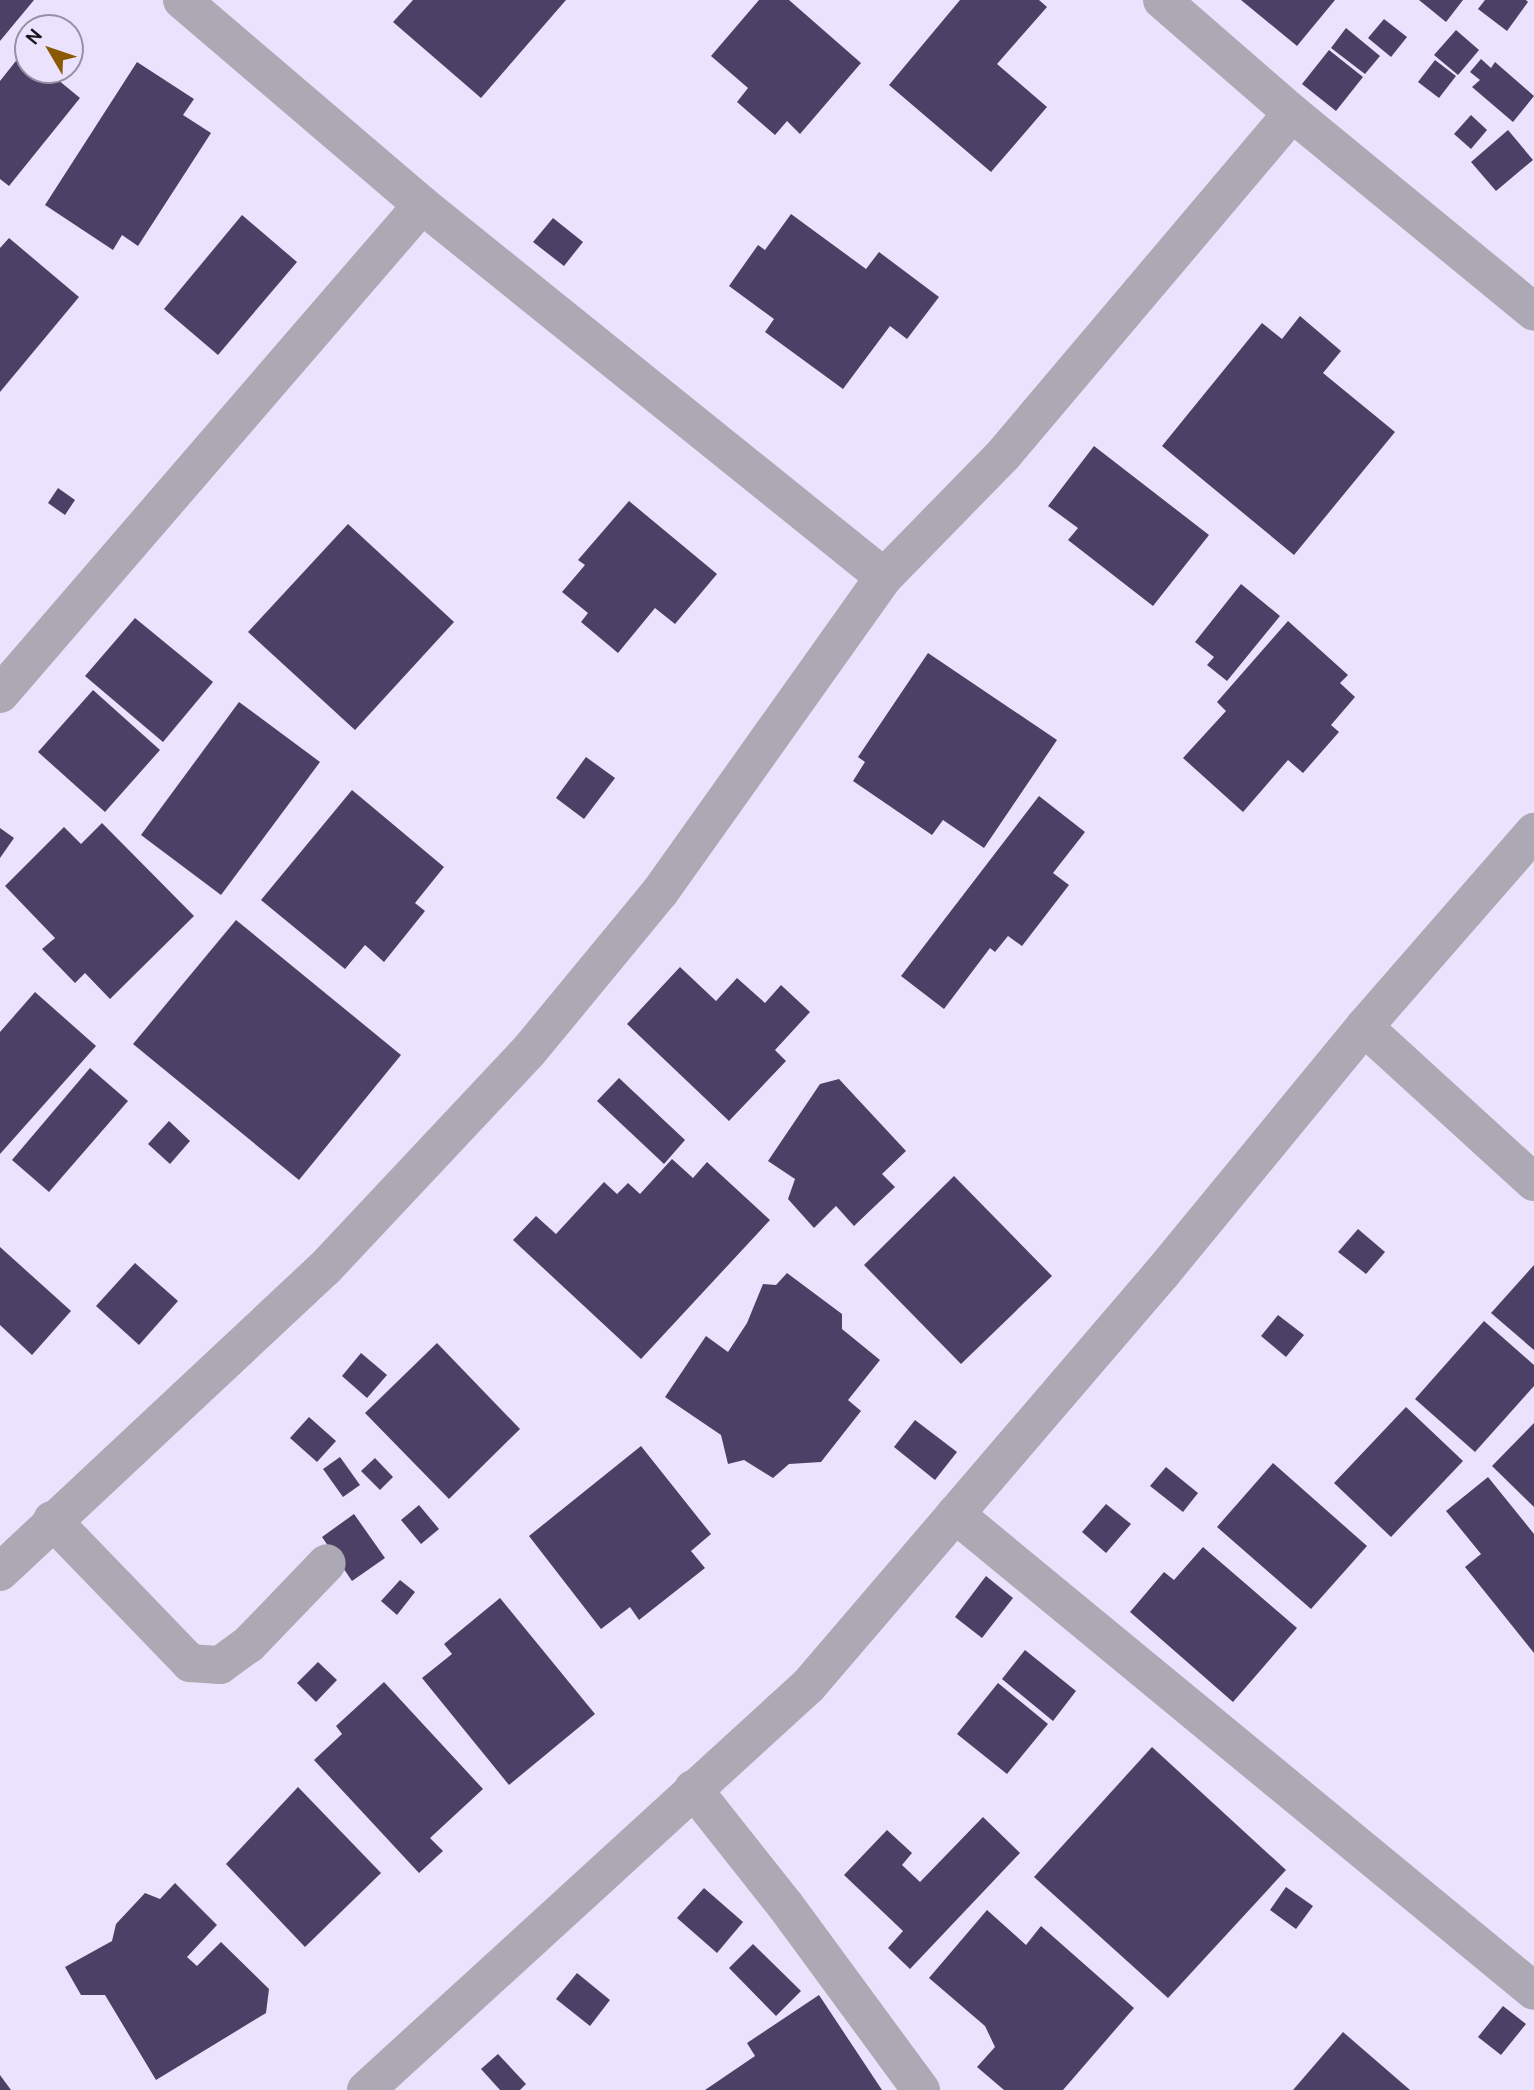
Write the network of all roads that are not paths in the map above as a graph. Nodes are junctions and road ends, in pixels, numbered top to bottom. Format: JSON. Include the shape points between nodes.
{"nodes":[{"id":1,"x":181,"y":0,"type":"edge"},
{"id":2,"x":1162,"y":0,"type":"edge"},
{"id":3,"x":1292,"y":113,"type":"junction"},
{"id":4,"x":422,"y":205,"type":"junction"},
{"id":5,"x":1534,"y":312,"type":"edge"},
{"id":6,"x":884,"y":577,"type":"junction"},
{"id":7,"x":0,"y":694,"type":"edge"},
{"id":8,"x":1534,"y":832,"type":"edge"},
{"id":9,"x":1364,"y":1027,"type":"junction"},
{"id":10,"x":1534,"y":1182,"type":"edge"},
{"id":11,"x":955,"y":1514,"type":"junction"},
{"id":12,"x":52,"y":1520,"type":"junction"},
{"id":13,"x":327,"y":1563,"type":"dead end"},
{"id":14,"x":0,"y":1572,"type":"edge"},
{"id":15,"x":693,"y":1789,"type":"junction"},
{"id":16,"x":1534,"y":1992,"type":"edge"},
{"id":17,"x":366,"y":2090,"type":"edge"},
{"id":18,"x":921,"y":2090,"type":"edge"}],
"edges":[{"from":1,"to":4,"type":"street"},
{"from":2,"to":3,"type":"street"},
{"from":3,"to":5,"type":"street"},
{"from":3,"to":6,"type":"street","via":[[1004,454]]},
{"from":4,"to":6,"type":"street"},
{"from":4,"to":7,"type":"street"},
{"from":6,"to":12,"type":"street","via":[[660,892],[528,1052],[325,1268]]},
{"from":8,"to":9,"type":"street"},
{"from":9,"to":10,"type":"street"},
{"from":9,"to":11,"type":"street","via":[[1162,1273]]},
{"from":11,"to":15,"type":"street","via":[[809,1685]]},
{"from":11,"to":16,"type":"street"},
{"from":12,"to":13,"type":"street","via":[[190,1663],[220,1665],[249,1644]]},
{"from":12,"to":14,"type":"street"},
{"from":15,"to":17,"type":"street"},
{"from":15,"to":18,"type":"street"}]}
